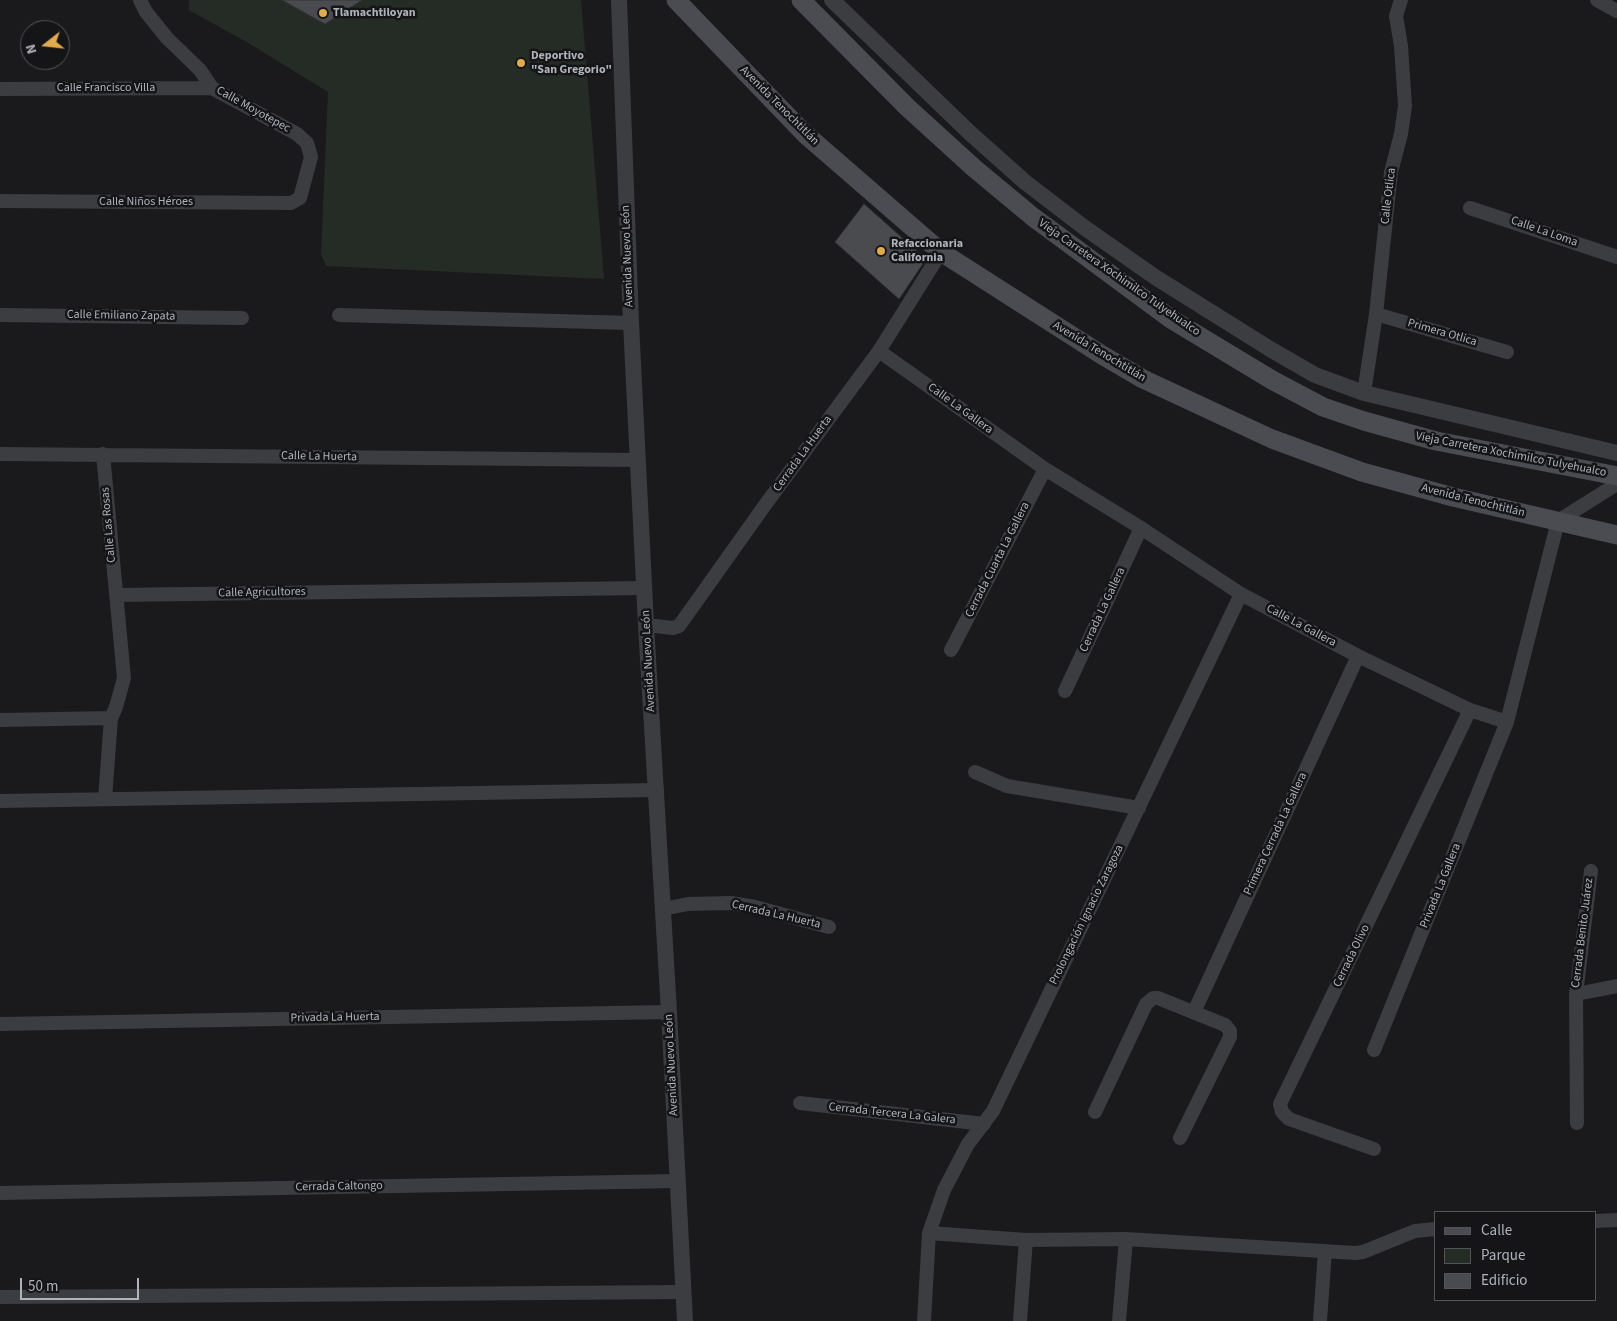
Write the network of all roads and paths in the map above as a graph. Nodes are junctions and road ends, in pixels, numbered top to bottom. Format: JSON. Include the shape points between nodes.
{"nodes":[{"id":1,"x":140,"y":0,"type":"edge"},
{"id":2,"x":619,"y":0,"type":"edge"},
{"id":3,"x":676,"y":0,"type":"edge"},
{"id":4,"x":801,"y":0,"type":"edge"},
{"id":5,"x":832,"y":0,"type":"edge"},
{"id":6,"x":1401,"y":0,"type":"edge"},
{"id":7,"x":1597,"y":0,"type":"edge"},
{"id":8,"x":1617,"y":11,"type":"edge"},
{"id":9,"x":212,"y":88,"type":"junction"},
{"id":10,"x":0,"y":89,"type":"edge"},
{"id":11,"x":0,"y":201,"type":"edge"},
{"id":12,"x":292,"y":203,"type":"joint"},
{"id":13,"x":1470,"y":208,"type":"dead end"},
{"id":14,"x":941,"y":252,"type":"junction"},
{"id":15,"x":1617,"y":257,"type":"edge"},
{"id":16,"x":1376,"y":314,"type":"junction"},
{"id":17,"x":0,"y":315,"type":"edge"},
{"id":18,"x":340,"y":315,"type":"dead end"},
{"id":19,"x":242,"y":318,"type":"dead end"},
{"id":20,"x":631,"y":323,"type":"junction"},
{"id":21,"x":879,"y":351,"type":"junction"},
{"id":22,"x":1507,"y":352,"type":"dead end"},
{"id":23,"x":1364,"y":393,"type":"junction"},
{"id":24,"x":1617,"y":453,"type":"edge"},
{"id":25,"x":0,"y":454,"type":"edge"},
{"id":26,"x":103,"y":454,"type":"junction"},
{"id":27,"x":638,"y":460,"type":"junction"},
{"id":28,"x":1044,"y":469,"type":"junction"},
{"id":29,"x":1617,"y":476,"type":"edge"},
{"id":30,"x":1617,"y":484,"type":"edge"},
{"id":31,"x":1558,"y":521,"type":"junction"},
{"id":32,"x":1141,"y":528,"type":"junction"},
{"id":33,"x":1617,"y":535,"type":"edge"},
{"id":34,"x":645,"y":588,"type":"junction"},
{"id":35,"x":1241,"y":594,"type":"junction"},
{"id":36,"x":116,"y":595,"type":"junction"},
{"id":37,"x":646,"y":625,"type":"junction"},
{"id":38,"x":951,"y":650,"type":"dead end"},
{"id":39,"x":1358,"y":656,"type":"junction"},
{"id":40,"x":1065,"y":691,"type":"dead end"},
{"id":41,"x":1470,"y":710,"type":"junction"},
{"id":42,"x":111,"y":718,"type":"junction"},
{"id":43,"x":0,"y":720,"type":"edge"},
{"id":44,"x":1507,"y":722,"type":"junction"},
{"id":45,"x":975,"y":772,"type":"dead end"},
{"id":46,"x":657,"y":790,"type":"junction"},
{"id":47,"x":105,"y":799,"type":"junction"},
{"id":48,"x":0,"y":801,"type":"edge"},
{"id":49,"x":1139,"y":808,"type":"junction"},
{"id":50,"x":1591,"y":871,"type":"dead end"},
{"id":51,"x":663,"y":909,"type":"junction"},
{"id":52,"x":829,"y":927,"type":"dead end"},
{"id":53,"x":1617,"y":986,"type":"edge"},
{"id":54,"x":1576,"y":994,"type":"junction"},
{"id":55,"x":669,"y":1012,"type":"junction"},
{"id":56,"x":1194,"y":1012,"type":"junction"},
{"id":57,"x":0,"y":1024,"type":"edge"},
{"id":58,"x":1374,"y":1050,"type":"dead end"},
{"id":59,"x":800,"y":1103,"type":"dead end"},
{"id":60,"x":1095,"y":1112,"type":"dead end"},
{"id":61,"x":984,"y":1124,"type":"junction"},
{"id":62,"x":1577,"y":1124,"type":"dead end"},
{"id":63,"x":1180,"y":1138,"type":"dead end"},
{"id":64,"x":1374,"y":1149,"type":"dead end"},
{"id":65,"x":678,"y":1181,"type":"junction"},
{"id":66,"x":0,"y":1193,"type":"edge"},
{"id":67,"x":1617,"y":1220,"type":"edge"},
{"id":68,"x":1597,"y":1221,"type":"edge"},
{"id":69,"x":1434,"y":1229,"type":"edge"},
{"id":70,"x":929,"y":1233,"type":"junction"},
{"id":71,"x":1126,"y":1239,"type":"junction"},
{"id":72,"x":1026,"y":1240,"type":"junction"},
{"id":73,"x":1325,"y":1252,"type":"junction"},
{"id":74,"x":684,"y":1292,"type":"junction"},
{"id":75,"x":0,"y":1297,"type":"edge"},
{"id":76,"x":685,"y":1321,"type":"edge"},
{"id":77,"x":924,"y":1321,"type":"edge"},
{"id":78,"x":1020,"y":1321,"type":"edge"},
{"id":79,"x":1119,"y":1321,"type":"edge"},
{"id":80,"x":1320,"y":1321,"type":"edge"}],
"edges":[{"from":1,"to":9,"type":"street","name":"Calle Moyotepec","via":[[167,38],[200,70]]},
{"from":2,"to":20,"type":"street","name":"Avenida Nuevo León"},
{"from":3,"to":14,"type":"main road","name":"Avenida Tenochtitlán","via":[[805,134]]},
{"from":4,"to":29,"type":"main road","name":"Vieja Carretera Xochimilco Tulyehualco","via":[[907,107],[1033,217],[1171,319],[1272,380],[1323,407],[1364,422],[1436,441]]},
{"from":5,"to":23,"type":"street","via":[[970,133],[1025,182],[1085,228],[1270,350],[1316,374]]},
{"from":6,"to":16,"type":"street","name":"Calle Otlica","via":[[1396,16],[1405,106],[1391,172]]},
{"from":7,"to":8,"type":"street"},
{"from":9,"to":10,"type":"street","name":"Calle Francisco Villa"},
{"from":9,"to":12,"type":"street","name":"Calle Moyotepec","via":[[297,134],[307,143],[311,157],[300,198]]},
{"from":11,"to":12,"type":"street","name":"Calle Niños Héroes"},
{"from":13,"to":15,"type":"street","name":"Calle La Loma"},
{"from":14,"to":21,"type":"street","name":"Cerrada La Huerta"},
{"from":14,"to":31,"type":"main road","name":"Avenida Tenochtitlán","via":[[1143,379],[1272,438],[1362,472]]},
{"from":16,"to":22,"type":"street","name":"Primera Otlica"},
{"from":16,"to":23,"type":"street","name":"Calle Otlica"},
{"from":17,"to":19,"type":"street","name":"Calle Emiliano Zapata"},
{"from":18,"to":20,"type":"street"},
{"from":20,"to":27,"type":"street","name":"Avenida Nuevo León"},
{"from":21,"to":28,"type":"street","name":"Calle La Gallera"},
{"from":21,"to":37,"type":"street","name":"Cerrada La Huerta","via":[[679,626]]},
{"from":23,"to":24,"type":"street"},
{"from":25,"to":26,"type":"street","name":"Calle La Huerta"},
{"from":26,"to":27,"type":"street","name":"Calle La Huerta"},
{"from":26,"to":36,"type":"street","name":"Calle Las Rosas"},
{"from":27,"to":34,"type":"street","name":"Avenida Nuevo León"},
{"from":28,"to":32,"type":"street","name":"Calle La Gallera"},
{"from":28,"to":38,"type":"street","name":"Cerrada Cuarta La Gallera"},
{"from":30,"to":31,"type":"street"},
{"from":31,"to":33,"type":"main road","name":"Avenida Tenochtitlán"},
{"from":31,"to":44,"type":"street"},
{"from":32,"to":35,"type":"street","name":"Calle La Gallera"},
{"from":32,"to":40,"type":"street","name":"Cerrada La Gallera"},
{"from":34,"to":36,"type":"street","name":"Calle Agricultores"},
{"from":34,"to":37,"type":"street","name":"Avenida Nuevo León"},
{"from":35,"to":39,"type":"street","name":"Calle La Gallera"},
{"from":35,"to":49,"type":"street","name":"Prolongación Ignacio Zaragoza"},
{"from":36,"to":42,"type":"street","via":[[124,678]]},
{"from":37,"to":46,"type":"street","name":"Avenida Nuevo León"},
{"from":39,"to":41,"type":"street","name":"Calle La Gallera"},
{"from":39,"to":56,"type":"street","name":"Primera Cerrada La Gallera"},
{"from":41,"to":44,"type":"street","name":"Calle La Gallera"},
{"from":41,"to":64,"type":"street","name":"Cerrada Olivo","via":[[1280,1104],[1289,1119]]},
{"from":42,"to":43,"type":"street"},
{"from":42,"to":47,"type":"street"},
{"from":44,"to":58,"type":"street","name":"Privada La Gallera"},
{"from":45,"to":49,"type":"street","via":[[1007,786]]},
{"from":46,"to":47,"type":"street"},
{"from":46,"to":51,"type":"street","name":"Avenida Nuevo León"},
{"from":47,"to":48,"type":"street"},
{"from":49,"to":61,"type":"street","name":"Prolongación Ignacio Zaragoza"},
{"from":50,"to":54,"type":"street","name":"Cerrada Benito Juárez"},
{"from":51,"to":52,"type":"street","name":"Cerrada La Huerta","via":[[688,904],[731,903]]},
{"from":51,"to":55,"type":"street","name":"Avenida Nuevo León"},
{"from":53,"to":54,"type":"street"},
{"from":54,"to":62,"type":"street","name":"Cerrada Benito Juárez"},
{"from":55,"to":57,"type":"street","name":"Privada La Huerta"},
{"from":55,"to":65,"type":"street","name":"Avenida Nuevo León"},
{"from":56,"to":60,"type":"street","via":[[1158,998],[1146,1004]]},
{"from":56,"to":63,"type":"street","via":[[1225,1025],[1230,1037]]},
{"from":59,"to":61,"type":"street","name":"Cerrada Tercera La Galera"},
{"from":61,"to":70,"type":"street","name":"Prolongación Ignacio Zaragoza","via":[[968,1144],[944,1190]]},
{"from":65,"to":66,"type":"street","name":"Cerrada Caltongo"},
{"from":65,"to":74,"type":"street","name":"Avenida Nuevo León"},
{"from":67,"to":68,"type":"street"},
{"from":69,"to":73,"type":"street","via":[[1415,1232],[1364,1252]]},
{"from":70,"to":72,"type":"street"},
{"from":70,"to":77,"type":"street","name":"Prolongación Ignacio Zaragoza"},
{"from":71,"to":72,"type":"street"},
{"from":71,"to":73,"type":"street"},
{"from":71,"to":79,"type":"street"},
{"from":72,"to":78,"type":"street"},
{"from":73,"to":80,"type":"street"},
{"from":74,"to":75,"type":"street"},
{"from":74,"to":76,"type":"street","name":"Avenida Nuevo León"}]}
